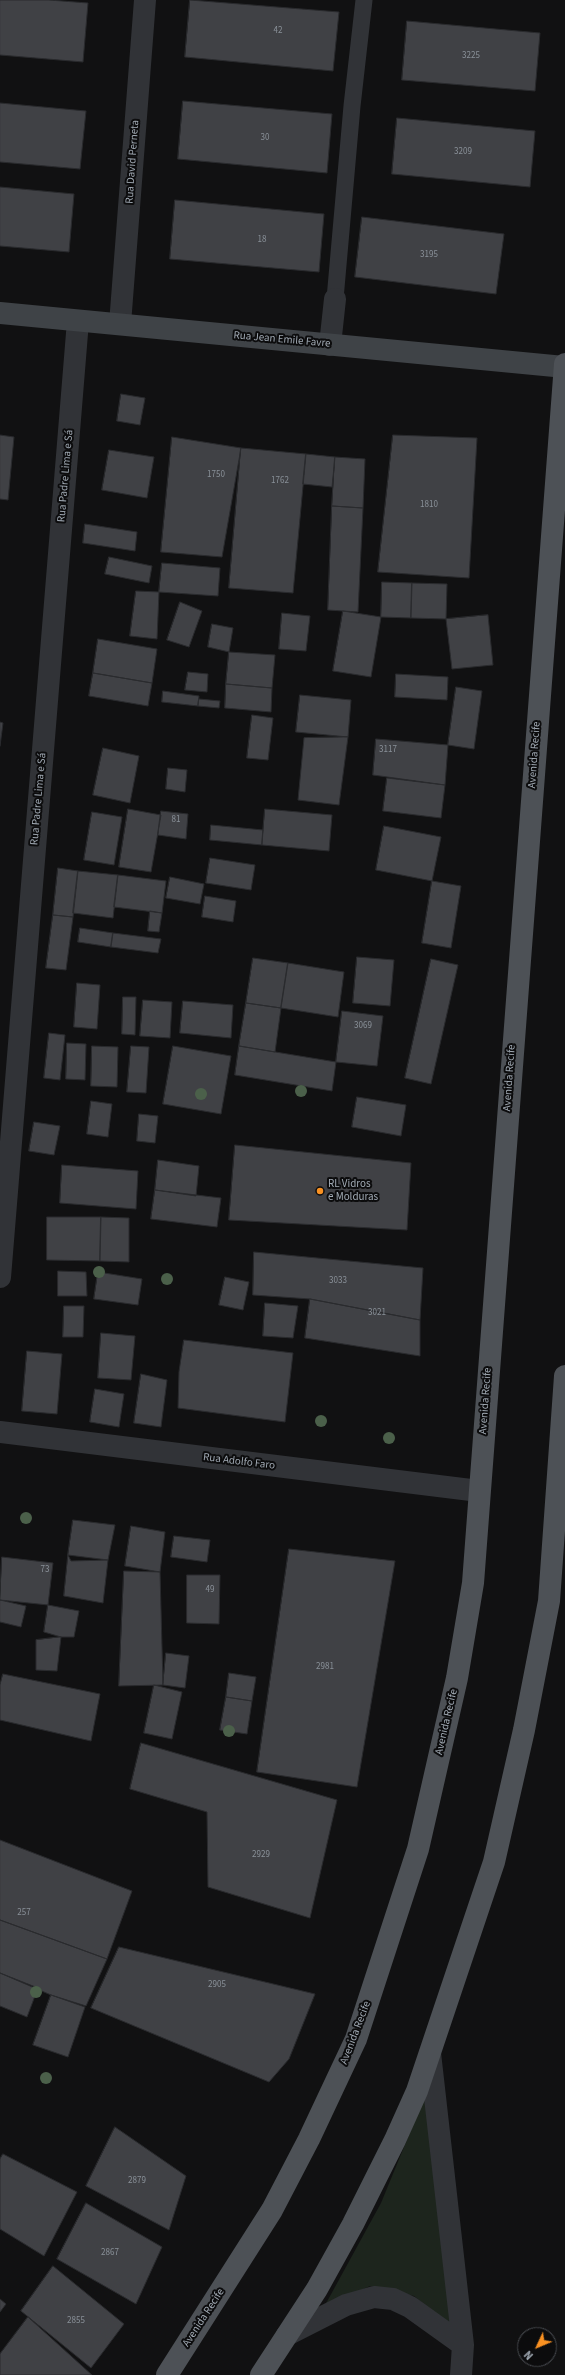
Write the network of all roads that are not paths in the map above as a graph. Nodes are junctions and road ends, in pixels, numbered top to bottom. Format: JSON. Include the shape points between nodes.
{"nodes":[{"id":1,"x":145,"y":0,"type":"edge"},
{"id":2,"x":364,"y":0,"type":"edge"},
{"id":3,"x":335,"y":299,"type":"joint"},
{"id":4,"x":0,"y":313,"type":"edge"},
{"id":5,"x":78,"y":320,"type":"junction"},
{"id":6,"x":120,"y":324,"type":"junction"},
{"id":7,"x":330,"y":344,"type":"junction"},
{"id":8,"x":565,"y":366,"type":"edge"},
{"id":9,"x":0,"y":1277,"type":"edge"},
{"id":10,"x":565,"y":1376,"type":"edge"},
{"id":11,"x":0,"y":1432,"type":"edge"},
{"id":12,"x":479,"y":1491,"type":"junction"},
{"id":13,"x":430,"y":2053,"type":"junction"},
{"id":14,"x":287,"y":2335,"type":"junction"},
{"id":15,"x":463,"y":2345,"type":"junction"},
{"id":16,"x":168,"y":2375,"type":"edge"},
{"id":17,"x":261,"y":2375,"type":"edge"},
{"id":18,"x":461,"y":2375,"type":"edge"}],
"edges":[{"from":1,"to":6,"type":"street","name":"Rua David Perneta"},
{"from":2,"to":3,"type":"lane"},
{"from":3,"to":7,"type":"street"},
{"from":4,"to":5,"type":"main road","name":"Rua Jean Emile Favre"},
{"from":5,"to":6,"type":"main road","name":"Rua Jean Emile Favre"},
{"from":5,"to":9,"type":"street","name":"Rua Padre Lima e Sá"},
{"from":6,"to":7,"type":"main road","name":"Rua Jean Emile Favre"},
{"from":7,"to":8,"type":"main road","name":"Rua Jean Emile Favre"},
{"from":8,"to":12,"type":"main road","name":"Avenida Recife"},
{"from":10,"to":13,"type":"main road","via":[[549,1601],[524,1730],[494,1862]]},
{"from":11,"to":12,"type":"street","name":"Rua Adolfo Faro"},
{"from":12,"to":16,"type":"main road","name":"Avenida Recife","via":[[473,1583],[457,1678],[418,1849],[356,2039],[272,2210]]},
{"from":13,"to":14,"type":"main road","via":[[417,2092],[357,2217],[317,2289]]},
{"from":13,"to":15,"type":"street"},
{"from":14,"to":15,"type":"street","via":[[346,2306],[374,2297],[393,2299],[410,2307]]},
{"from":14,"to":17,"type":"main road"},
{"from":15,"to":18,"type":"street"}]}
